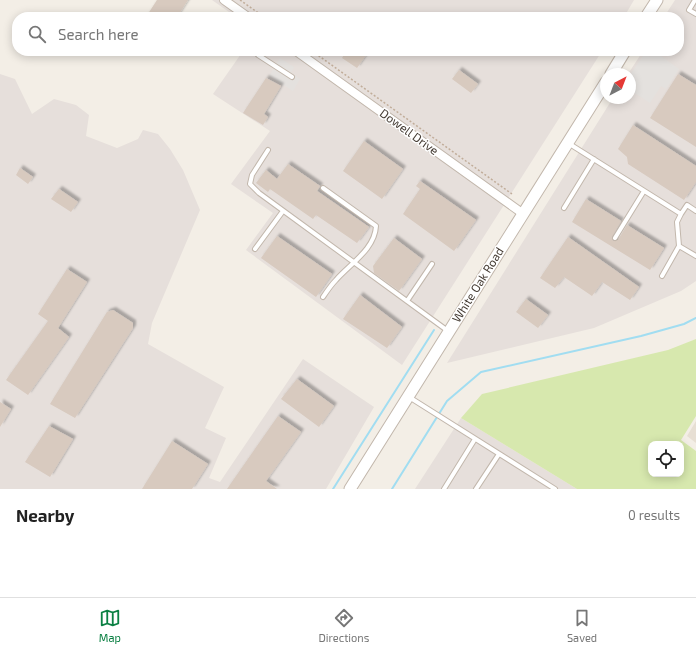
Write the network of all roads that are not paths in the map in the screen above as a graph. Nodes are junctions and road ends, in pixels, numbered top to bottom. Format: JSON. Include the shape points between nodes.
{"nodes":[{"id":1,"x":657,"y":0,"type":"edge"},
{"id":2,"x":695,"y":0,"type":"edge"},
{"id":3,"x":226,"y":1,"type":"edge"},
{"id":4,"x":241,"y":12,"type":"edge"},
{"id":5,"x":649,"y":12,"type":"edge"},
{"id":6,"x":696,"y":14,"type":"edge"},
{"id":7,"x":260,"y":56,"type":"edge"},
{"id":8,"x":303,"y":56,"type":"edge"},
{"id":9,"x":622,"y":56,"type":"edge"},
{"id":10,"x":615,"y":68,"type":"edge"},
{"id":11,"x":292,"y":77,"type":"dead end"},
{"id":12,"x":600,"y":91,"type":"edge"},
{"id":13,"x":568,"y":142,"type":"junction"},
{"id":14,"x":268,"y":150,"type":"dead end"},
{"id":15,"x":594,"y":159,"type":"junction"},
{"id":16,"x":323,"y":188,"type":"dead end"},
{"id":17,"x":644,"y":191,"type":"junction"},
{"id":18,"x":564,"y":208,"type":"dead end"},
{"id":19,"x":283,"y":211,"type":"junction"},
{"id":20,"x":696,"y":211,"type":"edge"},
{"id":21,"x":522,"y":213,"type":"junction"},
{"id":22,"x":681,"y":214,"type":"junction"},
{"id":23,"x":615,"y":238,"type":"dead end"},
{"id":24,"x":679,"y":246,"type":"junction"},
{"id":25,"x":255,"y":249,"type":"dead end"},
{"id":26,"x":696,"y":256,"type":"edge"},
{"id":27,"x":355,"y":263,"type":"junction"},
{"id":28,"x":432,"y":264,"type":"dead end"},
{"id":29,"x":662,"y":276,"type":"dead end"},
{"id":30,"x":322,"y":297,"type":"dead end"},
{"id":31,"x":407,"y":301,"type":"junction"},
{"id":32,"x":449,"y":332,"type":"junction"},
{"id":33,"x":408,"y":397,"type":"junction"},
{"id":34,"x":475,"y":439,"type":"junction"},
{"id":35,"x":499,"y":454,"type":"junction"},
{"id":36,"x":350,"y":489,"type":"edge"},
{"id":37,"x":444,"y":489,"type":"edge"},
{"id":38,"x":476,"y":489,"type":"edge"},
{"id":39,"x":555,"y":489,"type":"edge"}],
"edges":[{"from":1,"to":5,"type":"street"},
{"from":2,"to":6,"type":"lane","via":[[689,10]]},
{"from":3,"to":4,"type":"street"},
{"from":7,"to":11,"type":"lane"},
{"from":8,"to":21,"type":"street","name":"Dowell Drive"},
{"from":9,"to":10,"type":"street"},
{"from":12,"to":13,"type":"street","name":"White Oak Road"},
{"from":13,"to":15,"type":"lane"},
{"from":13,"to":21,"type":"street","name":"White Oak Road"},
{"from":14,"to":19,"type":"lane","via":[[252,175],[250,184]]},
{"from":15,"to":17,"type":"lane"},
{"from":15,"to":18,"type":"lane"},
{"from":16,"to":27,"type":"lane","via":[[376,226],[376,235]]},
{"from":17,"to":22,"type":"lane"},
{"from":17,"to":23,"type":"lane"},
{"from":19,"to":25,"type":"lane"},
{"from":19,"to":27,"type":"lane"},
{"from":20,"to":22,"type":"lane","via":[[687,205]]},
{"from":21,"to":32,"type":"street","name":"White Oak Road"},
{"from":22,"to":24,"type":"lane","via":[[677,222]]},
{"from":24,"to":26,"type":"lane"},
{"from":24,"to":29,"type":"lane"},
{"from":27,"to":30,"type":"lane"},
{"from":27,"to":31,"type":"lane"},
{"from":28,"to":31,"type":"lane"},
{"from":31,"to":32,"type":"lane"},
{"from":32,"to":33,"type":"street","name":"White Oak Road"},
{"from":33,"to":34,"type":"lane"},
{"from":33,"to":36,"type":"street","name":"White Oak Road"},
{"from":34,"to":35,"type":"lane"},
{"from":34,"to":37,"type":"lane"},
{"from":35,"to":38,"type":"lane"},
{"from":35,"to":39,"type":"lane"}]}
